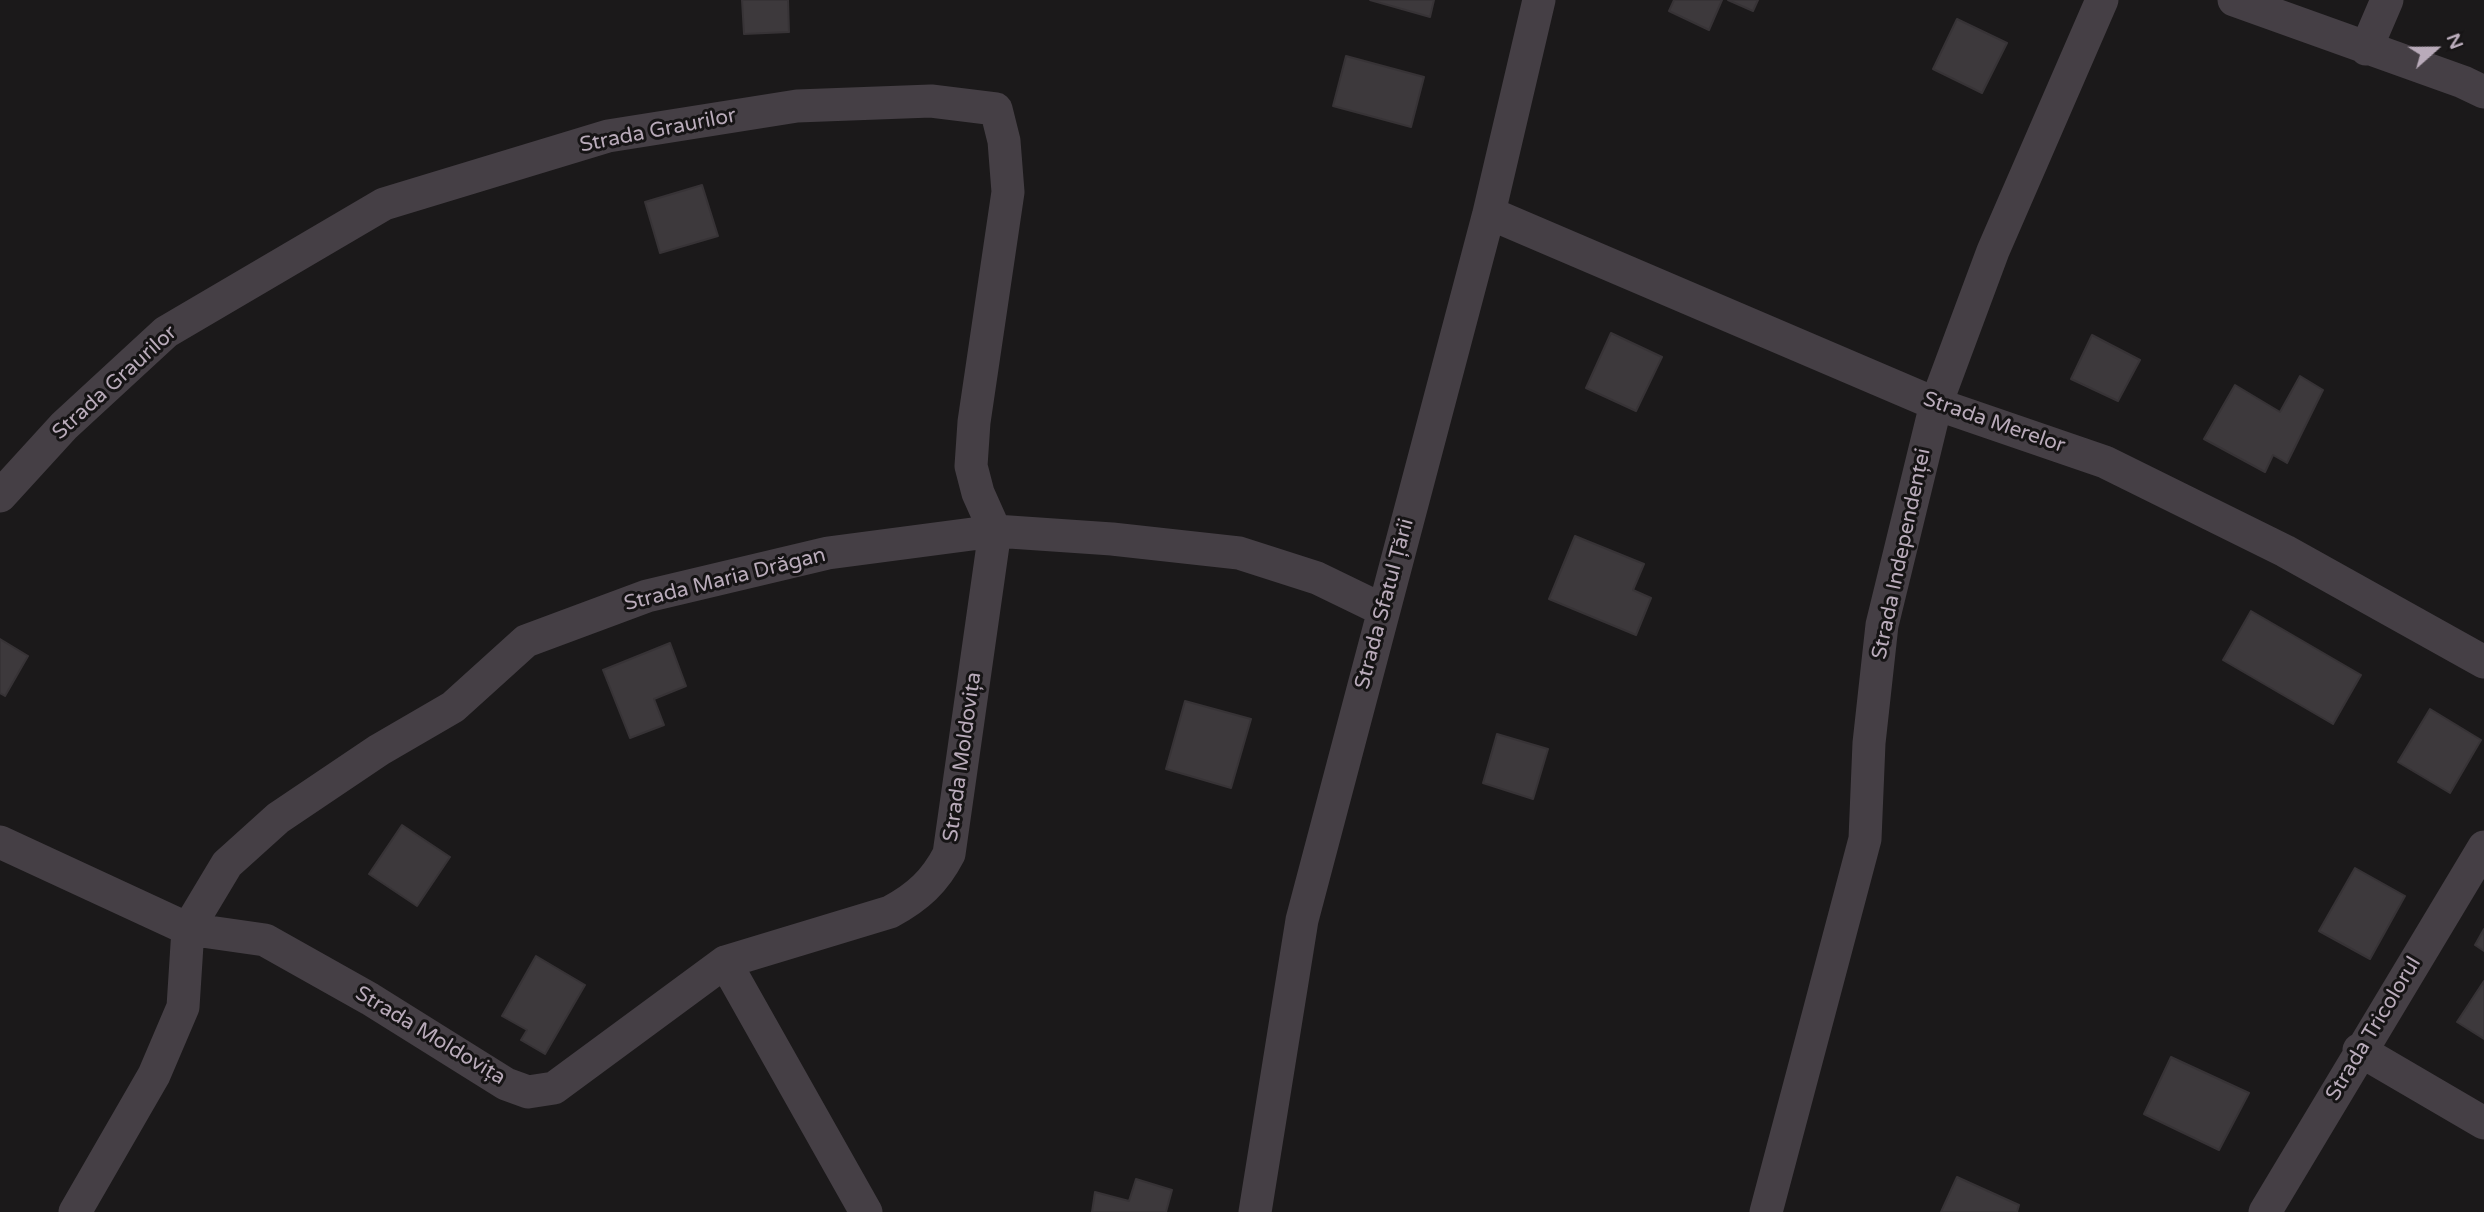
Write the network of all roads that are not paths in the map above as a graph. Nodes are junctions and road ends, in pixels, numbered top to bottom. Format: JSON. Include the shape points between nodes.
{"nodes":[{"id":1,"x":1539,"y":0,"type":"edge"},
{"id":2,"x":2102,"y":0,"type":"edge"},
{"id":3,"x":2234,"y":0,"type":"edge"},
{"id":4,"x":2387,"y":0,"type":"edge"},
{"id":5,"x":2366,"y":49,"type":"junction"},
{"id":6,"x":2484,"y":92,"type":"edge"},
{"id":7,"x":1489,"y":213,"type":"junction"},
{"id":8,"x":1936,"y":404,"type":"junction"},
{"id":9,"x":0,"y":496,"type":"edge"},
{"id":10,"x":995,"y":531,"type":"junction"},
{"id":11,"x":1383,"y":610,"type":"junction"},
{"id":12,"x":2484,"y":662,"type":"edge"},
{"id":13,"x":0,"y":842,"type":"edge"},
{"id":14,"x":2484,"y":847,"type":"edge"},
{"id":15,"x":188,"y":929,"type":"junction"},
{"id":16,"x":725,"y":962,"type":"junction"},
{"id":17,"x":2360,"y":1050,"type":"junction"},
{"id":18,"x":2484,"y":1123,"type":"edge"},
{"id":19,"x":75,"y":1212,"type":"edge"},
{"id":20,"x":866,"y":1212,"type":"edge"},
{"id":21,"x":1255,"y":1212,"type":"edge"},
{"id":22,"x":1766,"y":1212,"type":"edge"},
{"id":23,"x":2265,"y":1212,"type":"edge"}],
"edges":[{"from":1,"to":7,"type":"street","name":"Strada Sfatul Țării"},
{"from":2,"to":8,"type":"street","name":"Strada Independenței","via":[[1993,251]]},
{"from":3,"to":5,"type":"street"},
{"from":4,"to":5,"type":"street"},
{"from":5,"to":6,"type":"street"},
{"from":7,"to":8,"type":"street","name":"Strada Merelor"},
{"from":7,"to":11,"type":"street","name":"Strada Sfatul Țării"},
{"from":8,"to":12,"type":"street","name":"Strada Merelor","via":[[2105,462],[2285,551]]},
{"from":8,"to":22,"type":"street","name":"Strada Independenței","via":[[1882,625],[1869,743],[1865,839]]},
{"from":9,"to":10,"type":"street","name":"Strada Graurilor","via":[[64,426],[166,332],[384,204],[608,136],[797,106],[931,101],[996,109],[1004,141],[1008,192],[971,466]]},
{"from":10,"to":11,"type":"street","name":"Strada Maria Drăgan","via":[[1239,553],[1317,578]]},
{"from":10,"to":15,"type":"street","name":"Strada Maria Drăgan","via":[[816,556],[647,596],[526,641],[453,707],[278,818],[227,864]]},
{"from":10,"to":16,"type":"street","name":"Strada Moldovița","via":[[950,854],[941,870],[911,901],[890,912]]},
{"from":11,"to":21,"type":"street","name":"Strada Sfatul Țării","via":[[1302,920]]},
{"from":13,"to":15,"type":"street"},
{"from":14,"to":17,"type":"street","name":"Strada Tricolorul"},
{"from":15,"to":16,"type":"street","name":"Strada Moldovița","via":[[265,940],[506,1084],[528,1092],[554,1088]]},
{"from":15,"to":19,"type":"street","name":"Strada Maria Drăgan","via":[[183,1007],[153,1074]]},
{"from":16,"to":20,"type":"street"},
{"from":17,"to":18,"type":"street"},
{"from":17,"to":23,"type":"street","name":"Strada Tricolorul"}]}
